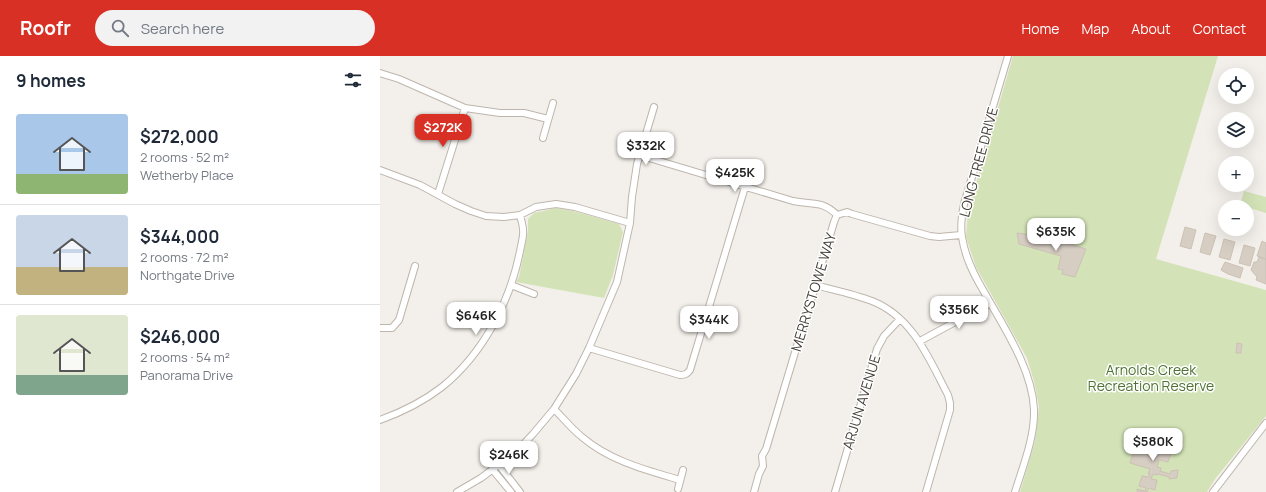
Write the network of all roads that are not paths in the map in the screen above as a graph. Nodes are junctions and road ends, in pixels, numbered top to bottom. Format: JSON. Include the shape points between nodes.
{"nodes":[{"id":1,"x":1008,"y":56,"type":"edge"},
{"id":2,"x":380,"y":73,"type":"edge"},
{"id":3,"x":553,"y":103,"type":"dead end"},
{"id":4,"x":654,"y":107,"type":"dead end"},
{"id":5,"x":465,"y":108,"type":"junction"},
{"id":6,"x":548,"y":119,"type":"junction"},
{"id":7,"x":543,"y":138,"type":"dead end"},
{"id":8,"x":639,"y":155,"type":"junction"},
{"id":9,"x":380,"y":170,"type":"edge"},
{"id":10,"x":745,"y":187,"type":"junction"},
{"id":11,"x":438,"y":194,"type":"junction"},
{"id":12,"x":520,"y":215,"type":"junction"},
{"id":13,"x":837,"y":215,"type":"junction"},
{"id":14,"x":630,"y":223,"type":"junction"},
{"id":15,"x":961,"y":235,"type":"junction"},
{"id":16,"x":415,"y":266,"type":"dead end"},
{"id":17,"x":511,"y":285,"type":"junction"},
{"id":18,"x":815,"y":285,"type":"junction"},
{"id":19,"x":534,"y":294,"type":"dead end"},
{"id":20,"x":990,"y":303,"type":"junction"},
{"id":21,"x":900,"y":319,"type":"junction"},
{"id":22,"x":380,"y":328,"type":"edge"},
{"id":23,"x":920,"y":341,"type":"junction"},
{"id":24,"x":589,"y":348,"type":"junction"},
{"id":25,"x":554,"y":409,"type":"junction"},
{"id":26,"x":380,"y":420,"type":"edge"},
{"id":27,"x":1266,"y":423,"type":"edge"},
{"id":28,"x":499,"y":465,"type":"junction"},
{"id":29,"x":492,"y":469,"type":"junction"},
{"id":30,"x":683,"y":470,"type":"dead end"},
{"id":31,"x":680,"y":480,"type":"junction"},
{"id":32,"x":678,"y":488,"type":"dead end"},
{"id":33,"x":457,"y":492,"type":"edge"},
{"id":34,"x":511,"y":492,"type":"edge"},
{"id":35,"x":520,"y":492,"type":"edge"},
{"id":36,"x":754,"y":492,"type":"edge"},
{"id":37,"x":835,"y":492,"type":"edge"},
{"id":38,"x":926,"y":492,"type":"edge"},
{"id":39,"x":1015,"y":492,"type":"edge"},
{"id":40,"x":1213,"y":492,"type":"edge"}],
"edges":[{"from":1,"to":15,"type":"street","name":"LONG TREE DRIVE","via":[[964,204]]},
{"from":2,"to":5,"type":"street"},
{"from":3,"to":6,"type":"street"},
{"from":4,"to":8,"type":"street"},
{"from":5,"to":6,"type":"street","via":[[500,113],[524,113]]},
{"from":5,"to":11,"type":"street"},
{"from":6,"to":7,"type":"street"},
{"from":8,"to":10,"type":"street"},
{"from":8,"to":14,"type":"street"},
{"from":9,"to":11,"type":"street"},
{"from":10,"to":13,"type":"street","via":[[793,201],[827,206]]},
{"from":10,"to":24,"type":"street","via":[[688,373],[680,375]]},
{"from":11,"to":12,"type":"street","via":[[486,216]]},
{"from":12,"to":14,"type":"street","via":[[536,207],[556,204]]},
{"from":12,"to":17,"type":"street","via":[[524,231]]},
{"from":13,"to":15,"type":"street","name":"MERRYSTOWE WAY","via":[[847,212],[930,236]]},
{"from":13,"to":18,"type":"street","name":"MERRYSTOWE WAY"},
{"from":14,"to":24,"type":"street","via":[[617,282]]},
{"from":15,"to":20,"type":"street","name":"LONG TREE DRIVE","via":[[971,269]]},
{"from":16,"to":22,"type":"street","via":[[399,320],[392,328]]},
{"from":17,"to":19,"type":"street"},
{"from":17,"to":26,"type":"street","via":[[489,333],[457,373],[442,387],[420,401]]},
{"from":18,"to":21,"type":"street","via":[[870,300]]},
{"from":18,"to":36,"type":"street","name":"MERRYSTOWE WAY","via":[[803,321],[803,331],[762,456],[763,466]]},
{"from":20,"to":23,"type":"street"},
{"from":20,"to":39,"type":"street","name":"LONG TREE DRIVE","via":[[1028,374],[1033,399],[1030,439]]},
{"from":21,"to":23,"type":"street"},
{"from":21,"to":37,"type":"street","name":"ARJUN AVENUE","via":[[884,336],[877,349]]},
{"from":23,"to":38,"type":"street","via":[[950,403]]},
{"from":24,"to":25,"type":"street"},
{"from":25,"to":28,"type":"street","via":[[517,451]]},
{"from":25,"to":31,"type":"street","via":[[583,438],[606,454]]},
{"from":27,"to":40,"type":"street"},
{"from":28,"to":29,"type":"street"},
{"from":28,"to":35,"type":"street"},
{"from":29,"to":33,"type":"street"},
{"from":29,"to":34,"type":"street"},
{"from":30,"to":31,"type":"street"},
{"from":31,"to":32,"type":"street"}]}
